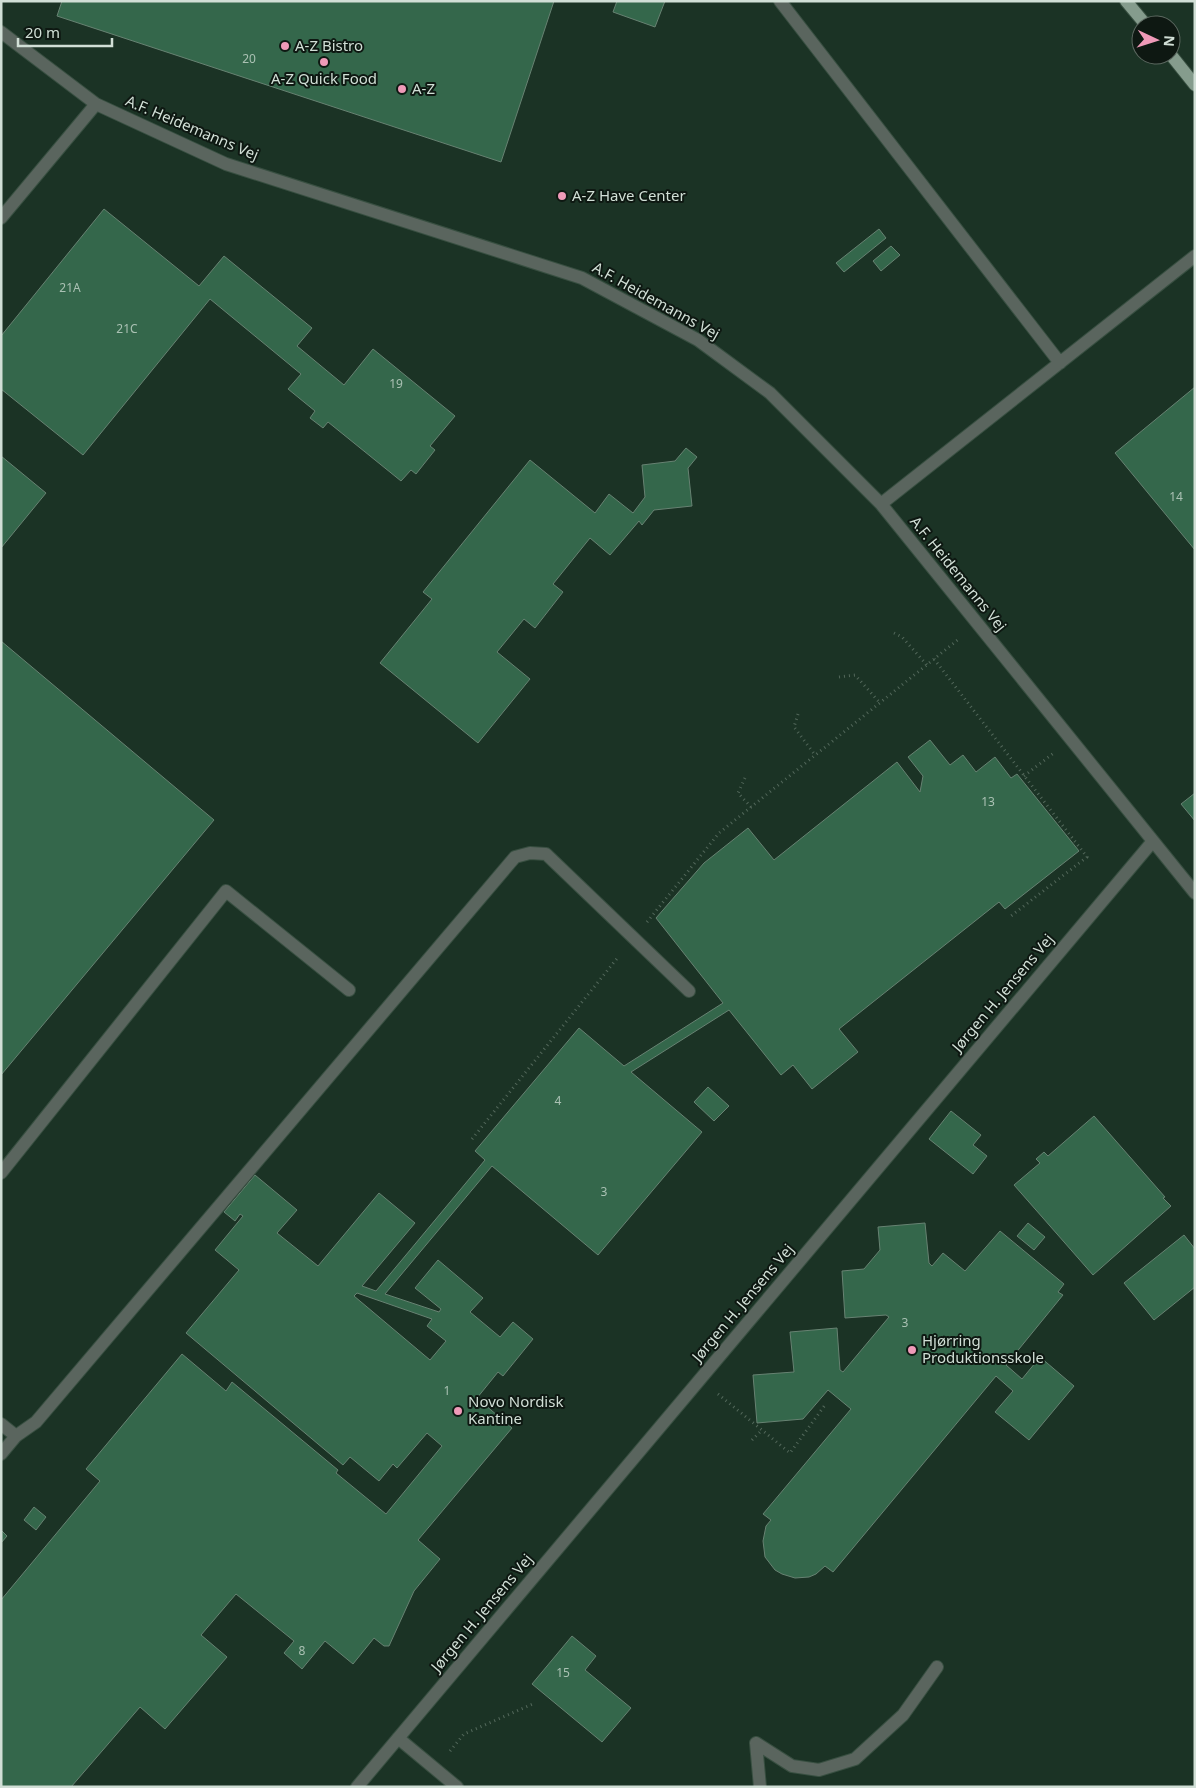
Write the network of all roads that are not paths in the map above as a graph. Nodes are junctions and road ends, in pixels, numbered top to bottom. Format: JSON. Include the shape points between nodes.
{"nodes":[{"id":1,"x":780,"y":1,"type":"edge"},
{"id":2,"x":1126,"y":1,"type":"edge"},
{"id":3,"x":1138,"y":15,"type":"edge"},
{"id":4,"x":1,"y":32,"type":"edge"},
{"id":5,"x":1179,"y":65,"type":"edge"},
{"id":6,"x":1195,"y":84,"type":"edge"},
{"id":7,"x":96,"y":104,"type":"junction"},
{"id":8,"x":1,"y":218,"type":"edge"},
{"id":9,"x":1195,"y":256,"type":"edge"},
{"id":10,"x":1060,"y":363,"type":"junction"},
{"id":11,"x":881,"y":504,"type":"junction"},
{"id":12,"x":1153,"y":841,"type":"junction"},
{"id":13,"x":1195,"y":893,"type":"edge"},
{"id":14,"x":349,"y":990,"type":"dead end"},
{"id":15,"x":689,"y":991,"type":"dead end"},
{"id":16,"x":1,"y":1173,"type":"edge"},
{"id":17,"x":1,"y":1424,"type":"edge"},
{"id":18,"x":16,"y":1436,"type":"junction"},
{"id":19,"x":1,"y":1454,"type":"edge"},
{"id":20,"x":937,"y":1667,"type":"dead end"},
{"id":21,"x":398,"y":1738,"type":"junction"},
{"id":22,"x":357,"y":1787,"type":"edge"},
{"id":23,"x":457,"y":1787,"type":"edge"},
{"id":24,"x":760,"y":1787,"type":"edge"}],
"edges":[{"from":1,"to":10,"type":"street"},
{"from":2,"to":3,"type":"main road"},
{"from":4,"to":7,"type":"street","name":"A.F. Heidemanns Vej"},
{"from":5,"to":6,"type":"main road"},
{"from":7,"to":8,"type":"street"},
{"from":7,"to":11,"type":"street","name":"A.F. Heidemanns Vej","via":[[226,164],[582,278],[698,340],[770,393]]},
{"from":9,"to":10,"type":"street"},
{"from":10,"to":11,"type":"street"},
{"from":11,"to":12,"type":"street","name":"A.F. Heidemanns Vej"},
{"from":12,"to":13,"type":"street","name":"A.F. Heidemanns Vej"},
{"from":12,"to":21,"type":"street","name":"Jørgen H. Jensens Vej"},
{"from":14,"to":16,"type":"street","via":[[226,891]]},
{"from":15,"to":18,"type":"street","via":[[546,854],[530,853],[515,857],[43,1414]]},
{"from":17,"to":18,"type":"street"},
{"from":18,"to":19,"type":"street"},
{"from":20,"to":24,"type":"street","via":[[903,1715],[855,1760],[819,1770],[792,1766],[756,1743]]},
{"from":21,"to":22,"type":"street","name":"Jørgen H. Jensens Vej"},
{"from":21,"to":23,"type":"street"}]}
